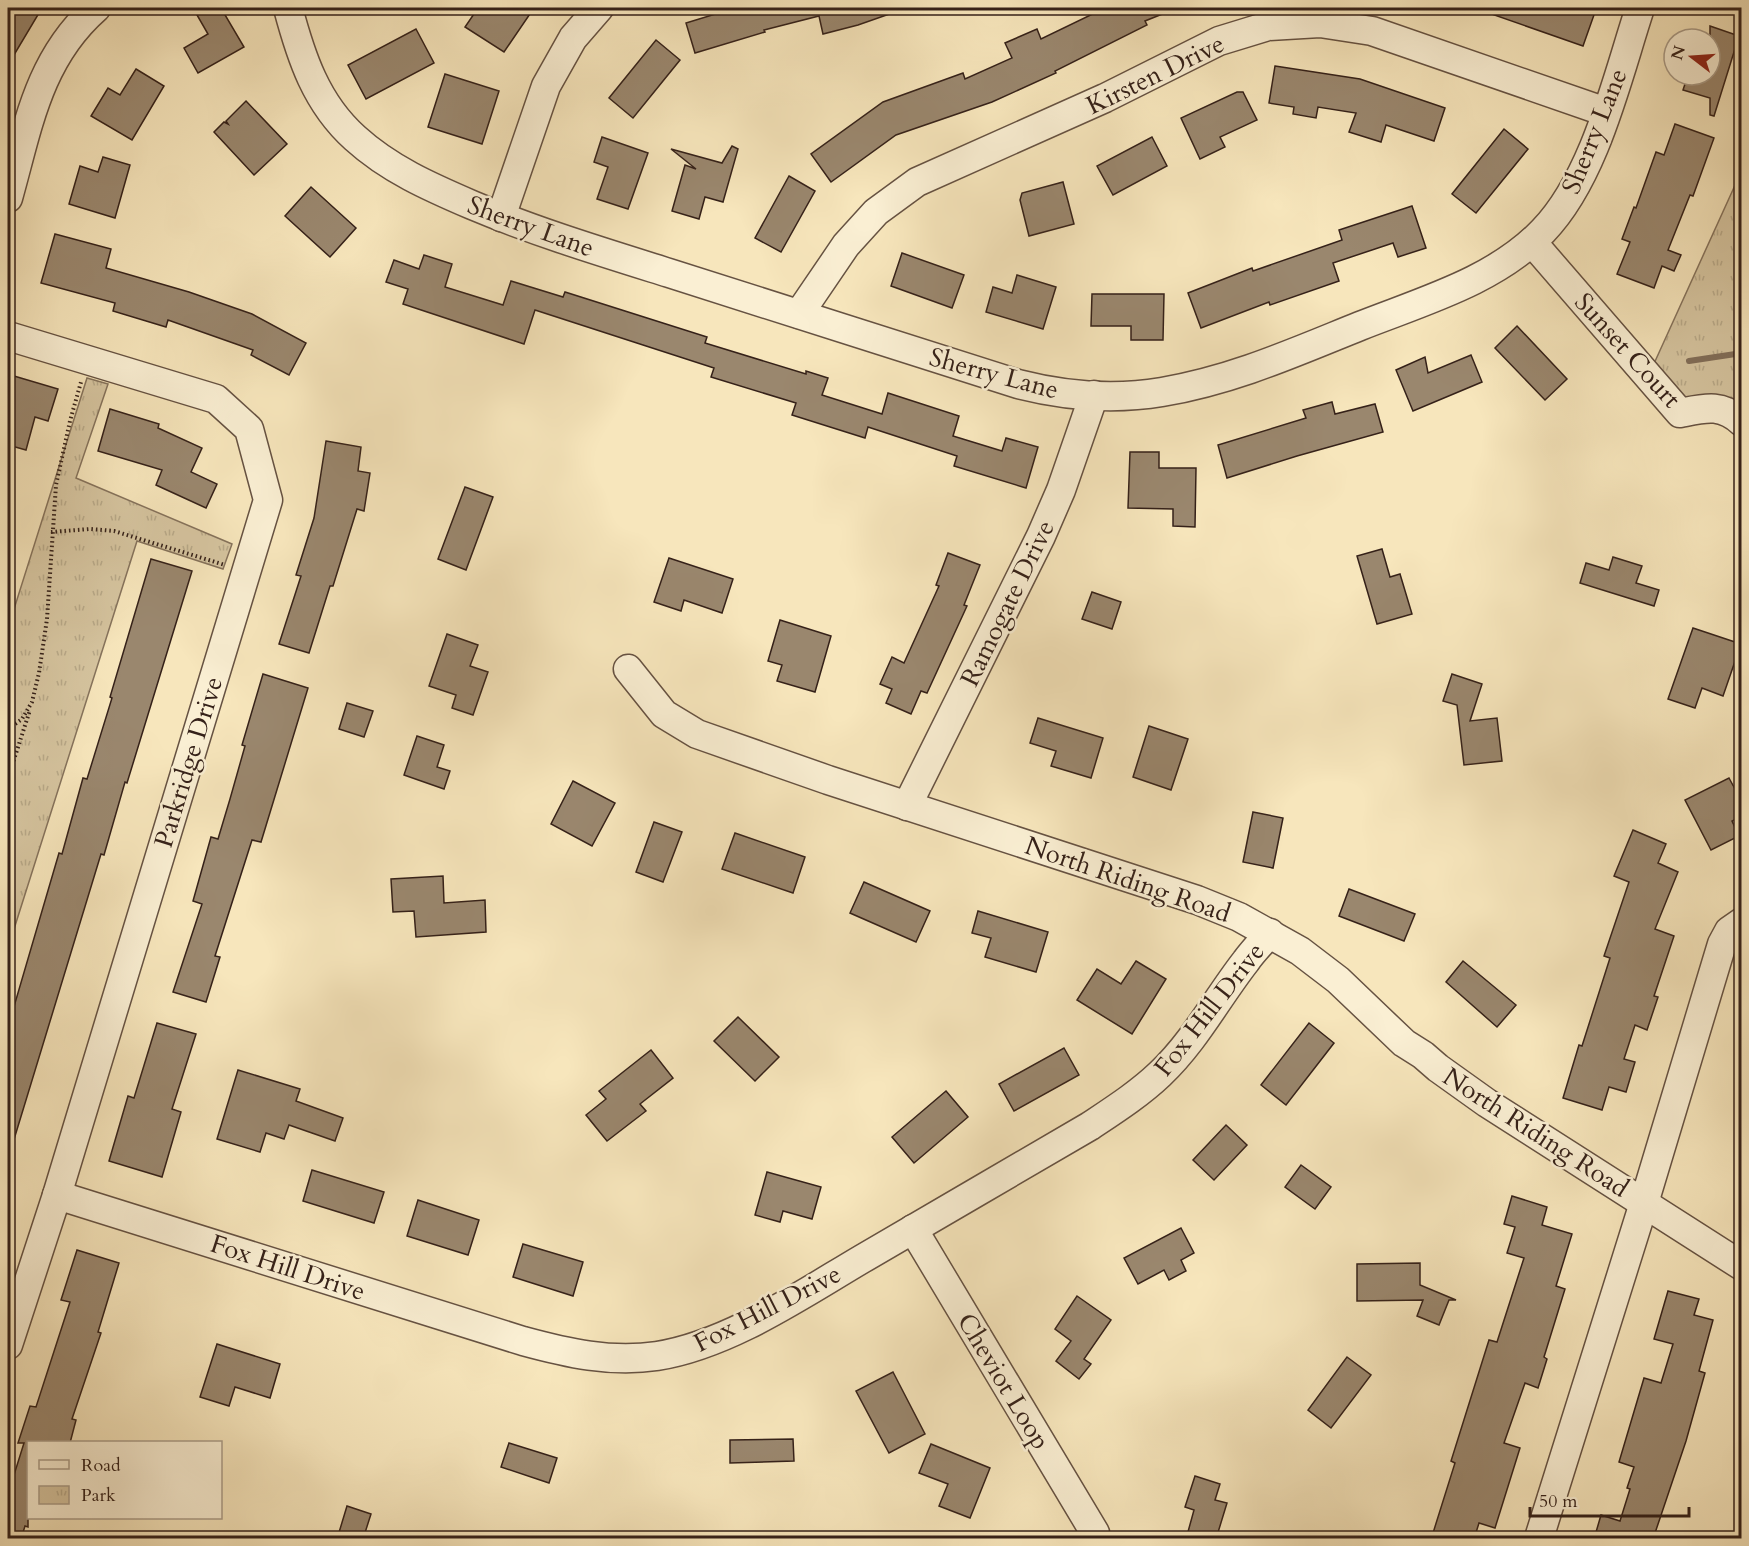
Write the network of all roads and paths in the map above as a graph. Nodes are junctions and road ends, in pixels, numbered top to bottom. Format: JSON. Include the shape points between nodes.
{"nodes":[{"id":1,"x":96,"y":8,"type":"edge"},
{"id":2,"x":288,"y":8,"type":"edge"},
{"id":3,"x":599,"y":8,"type":"edge"},
{"id":4,"x":1640,"y":8,"type":"edge"},
{"id":5,"x":1606,"y":112,"type":"junction"},
{"id":6,"x":8,"y":198,"type":"edge"},
{"id":7,"x":501,"y":217,"type":"junction"},
{"id":8,"x":1532,"y":242,"type":"junction"},
{"id":9,"x":799,"y":314,"type":"junction"},
{"id":10,"x":8,"y":336,"type":"edge"},
{"id":11,"x":88,"y":360,"type":"junction"},
{"id":12,"x":1094,"y":395,"type":"junction"},
{"id":13,"x":1742,"y":422,"type":"edge"},
{"id":14,"x":51,"y":532,"type":"junction"},
{"id":15,"x":246,"y":572,"type":"junction"},
{"id":16,"x":628,"y":669,"type":"dead end"},
{"id":17,"x":32,"y":702,"type":"junction"},
{"id":18,"x":8,"y":729,"type":"edge"},
{"id":19,"x":8,"y":778,"type":"edge"},
{"id":20,"x":907,"y":806,"type":"junction"},
{"id":21,"x":1742,"y":922,"type":"edge"},
{"id":22,"x":1270,"y":933,"type":"junction"},
{"id":23,"x":57,"y":1196,"type":"junction"},
{"id":24,"x":1644,"y":1203,"type":"junction"},
{"id":25,"x":913,"y":1229,"type":"junction"},
{"id":26,"x":1742,"y":1266,"type":"edge"},
{"id":27,"x":8,"y":1345,"type":"edge"},
{"id":28,"x":1095,"y":1533,"type":"dead end"},
{"id":29,"x":1539,"y":1539,"type":"edge"}],
"edges":[{"from":1,"to":6,"type":"street","via":[[70,33],[46,72]]},
{"from":2,"to":7,"type":"street","name":"Sherry Lane","via":[[300,54],[317,91],[353,136],[406,175]]},
{"from":3,"to":7,"type":"street","via":[[573,38],[546,86]]},
{"from":4,"to":5,"type":"street","name":"Sherry Lane"},
{"from":5,"to":8,"type":"street","name":"Sherry Lane","via":[[1575,187]]},
{"from":5,"to":9,"type":"street","name":"Kirsten Drive","via":[[1372,31],[1320,23],[1268,26],[1219,41],[1095,103],[917,182],[876,212],[846,245]]},
{"from":7,"to":9,"type":"street","name":"Sherry Lane"},
{"from":8,"to":12,"type":"street","name":"Sherry Lane","via":[[1505,263],[1455,289],[1238,374],[1161,392]]},
{"from":8,"to":13,"type":"street","name":"Sunset Court","via":[[1680,413],[1712,406]]},
{"from":9,"to":12,"type":"street","name":"Sherry Lane","via":[[1018,384],[1064,394]]},
{"from":10,"to":11,"type":"street","name":"Parkridge Drive"},
{"from":11,"to":14,"type":"path","via":[[62,452]]},
{"from":11,"to":15,"type":"street","name":"Parkridge Drive","via":[[216,399],[249,429],[268,500]]},
{"from":12,"to":20,"type":"street","name":"Ramogate Drive","via":[[1041,536]]},
{"from":14,"to":15,"type":"path","via":[[114,531]]},
{"from":14,"to":17,"type":"path","via":[[47,619]]},
{"from":15,"to":23,"type":"street","name":"Parkridge Drive"},
{"from":16,"to":20,"type":"street","name":"North Riding Road","via":[[664,714],[697,734]]},
{"from":17,"to":18,"type":"path","via":[[22,719]]},
{"from":17,"to":19,"type":"path"},
{"from":20,"to":22,"type":"street","name":"North Riding Road","via":[[1197,900]]},
{"from":21,"to":24,"type":"street","via":[[1729,931],[1722,944]]},
{"from":22,"to":24,"type":"street","name":"North Riding Road","via":[[1338,980],[1438,1068]]},
{"from":22,"to":25,"type":"street","name":"Fox Hill Drive","via":[[1160,1075],[1090,1126]]},
{"from":23,"to":25,"type":"street","name":"Fox Hill Drive","via":[[523,1341],[613,1359],[658,1356],[724,1336]]},
{"from":23,"to":27,"type":"street","name":"Parkridge Drive"},
{"from":24,"to":26,"type":"street","name":"North Riding Road"},
{"from":24,"to":29,"type":"street"},
{"from":25,"to":28,"type":"street","name":"Cheviot Loop"}]}
